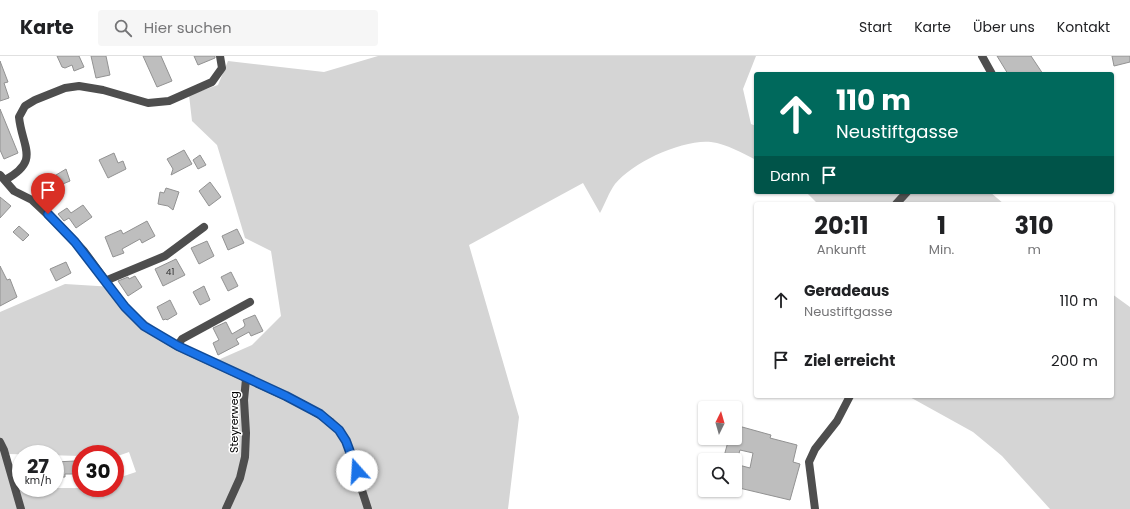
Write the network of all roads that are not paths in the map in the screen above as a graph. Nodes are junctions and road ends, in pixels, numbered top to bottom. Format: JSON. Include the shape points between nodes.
{"nodes":[{"id":1,"x":220,"y":56,"type":"edge"},
{"id":2,"x":982,"y":56,"type":"edge"},
{"id":3,"x":991,"y":72,"type":"edge"},
{"id":4,"x":3,"y":178,"type":"edge"},
{"id":5,"x":906,"y":194,"type":"edge"},
{"id":6,"x":898,"y":202,"type":"edge"},
{"id":7,"x":204,"y":227,"type":"dead end"},
{"id":8,"x":104,"y":281,"type":"junction"},
{"id":9,"x":250,"y":302,"type":"dead end"},
{"id":10,"x":178,"y":346,"type":"junction"},
{"id":11,"x":246,"y":379,"type":"junction"},
{"id":12,"x":849,"y":398,"type":"edge"},
{"id":13,"x":0,"y":442,"type":"edge"},
{"id":14,"x":20,"y":509,"type":"edge"},
{"id":15,"x":226,"y":509,"type":"edge"},
{"id":16,"x":368,"y":509,"type":"edge"},
{"id":17,"x":815,"y":509,"type":"edge"}],
"edges":[{"from":1,"to":4,"type":"street","via":[[222,68],[212,82],[169,101],[148,103],[79,86],[65,88],[35,100],[25,106],[19,118],[28,149],[26,162],[19,172]]},
{"from":2,"to":3,"type":"street"},
{"from":4,"to":8,"type":"street","via":[[14,191],[32,200],[64,230],[84,252]]},
{"from":5,"to":6,"type":"street"},
{"from":7,"to":8,"type":"street","via":[[165,256]]},
{"from":8,"to":10,"type":"street","via":[[134,318],[155,334]]},
{"from":9,"to":10,"type":"street","via":[[182,339]]},
{"from":10,"to":11,"type":"street"},
{"from":11,"to":15,"type":"street","name":"Steyrerweg","via":[[245,457],[240,478]]},
{"from":11,"to":16,"type":"street","name":"Steyrerweg","via":[[320,414],[339,430],[353,458]]},
{"from":12,"to":17,"type":"street","via":[[837,421],[815,449],[809,462]]},
{"from":13,"to":14,"type":"street"}]}
